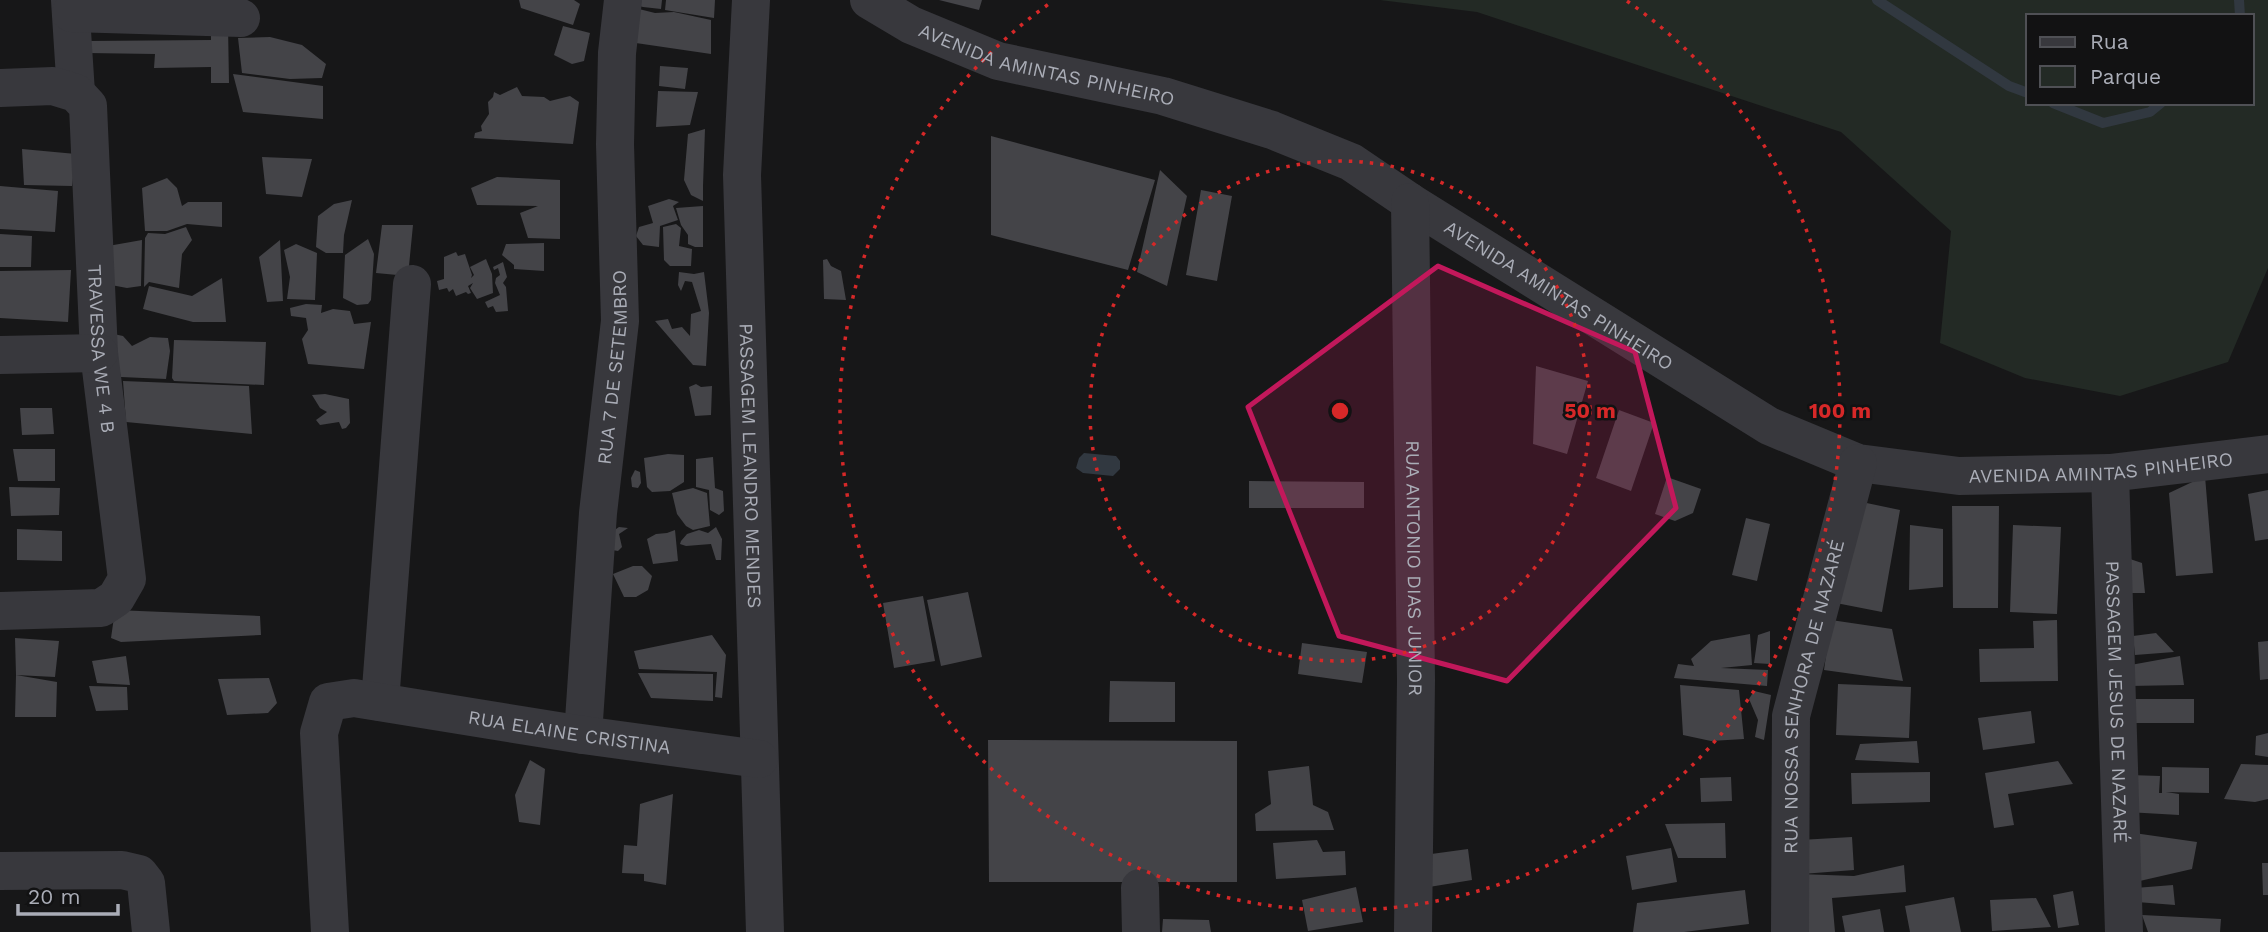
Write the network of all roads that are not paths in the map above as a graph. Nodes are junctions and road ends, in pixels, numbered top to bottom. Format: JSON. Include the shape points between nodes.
{"nodes":[{"id":1,"x":623,"y":0,"type":"edge"},
{"id":2,"x":751,"y":0,"type":"edge"},
{"id":3,"x":869,"y":0,"type":"edge"},
{"id":4,"x":71,"y":6,"type":"edge"},
{"id":5,"x":911,"y":13,"type":"edge"},
{"id":6,"x":241,"y":18,"type":"dead end"},
{"id":7,"x":0,"y":88,"type":"edge"},
{"id":8,"x":64,"y":90,"type":"junction"},
{"id":9,"x":1410,"y":202,"type":"junction"},
{"id":10,"x":412,"y":284,"type":"dead end"},
{"id":11,"x":99,"y":353,"type":"junction"},
{"id":12,"x":0,"y":355,"type":"edge"},
{"id":13,"x":2268,"y":453,"type":"edge"},
{"id":14,"x":1858,"y":463,"type":"junction"},
{"id":15,"x":2110,"y":473,"type":"junction"},
{"id":16,"x":0,"y":611,"type":"edge"},
{"id":17,"x":380,"y":702,"type":"junction"},
{"id":18,"x":583,"y":735,"type":"junction"},
{"id":19,"x":759,"y":759,"type":"junction"},
{"id":20,"x":0,"y":872,"type":"edge"},
{"id":21,"x":1140,"y":888,"type":"dead end"},
{"id":22,"x":151,"y":932,"type":"edge"},
{"id":23,"x":330,"y":932,"type":"edge"},
{"id":24,"x":765,"y":932,"type":"edge"},
{"id":25,"x":1140,"y":932,"type":"edge"},
{"id":26,"x":1413,"y":932,"type":"edge"},
{"id":27,"x":1790,"y":932,"type":"edge"},
{"id":28,"x":2124,"y":932,"type":"edge"}],
"edges":[{"from":1,"to":18,"type":"street","name":"RUA 7 DE SETEMBRO","via":[[615,144],[620,321],[598,513]]},
{"from":2,"to":19,"type":"street","name":"PASSAGEM LEANDRO MENDES","via":[[742,175]]},
{"from":3,"to":5,"type":"street","name":"AVENIDA AMINTAS PINHEIRO"},
{"from":4,"to":6,"type":"street"},
{"from":4,"to":8,"type":"street","name":"TRAVESSA WE 4 B"},
{"from":5,"to":9,"type":"street","name":"AVENIDA AMINTAS PINHEIRO","via":[[998,61],[1163,96],[1272,130],[1351,162]]},
{"from":7,"to":8,"type":"street"},
{"from":8,"to":11,"type":"street","name":"TRAVESSA WE 4 B","via":[[88,106]]},
{"from":9,"to":14,"type":"street","name":"AVENIDA AMINTAS PINHEIRO","via":[[1769,426]]},
{"from":9,"to":26,"type":"street","name":"RUA ANTONIO DIAS JUNIOR","via":[[1416,680]]},
{"from":10,"to":17,"type":"street"},
{"from":11,"to":12,"type":"street"},
{"from":11,"to":16,"type":"street","name":"TRAVESSA WE 4 B","via":[[127,579],[116,598],[101,608]]},
{"from":13,"to":15,"type":"street","name":"AVENIDA AMINTAS PINHEIRO"},
{"from":14,"to":15,"type":"street","name":"AVENIDA AMINTAS PINHEIRO","via":[[1959,476]]},
{"from":14,"to":27,"type":"street","name":"RUA NOSSA SENHORA DE NAZARÉ","via":[[1791,716]]},
{"from":15,"to":28,"type":"street","name":"PASSAGEM JESUS DE NAZARÉ"},
{"from":17,"to":18,"type":"street","name":"RUA ELAINE CRISTINA"},
{"from":17,"to":23,"type":"street","name":"RUA ELAINE CRISTINA","via":[[354,698],[328,702],[319,733]]},
{"from":18,"to":19,"type":"street","name":"RUA ELAINE CRISTINA"},
{"from":19,"to":24,"type":"street","name":"PASSAGEM LEANDRO MENDES"},
{"from":20,"to":22,"type":"street","via":[[122,870],[139,874],[146,883]]},
{"from":21,"to":25,"type":"street"}]}
